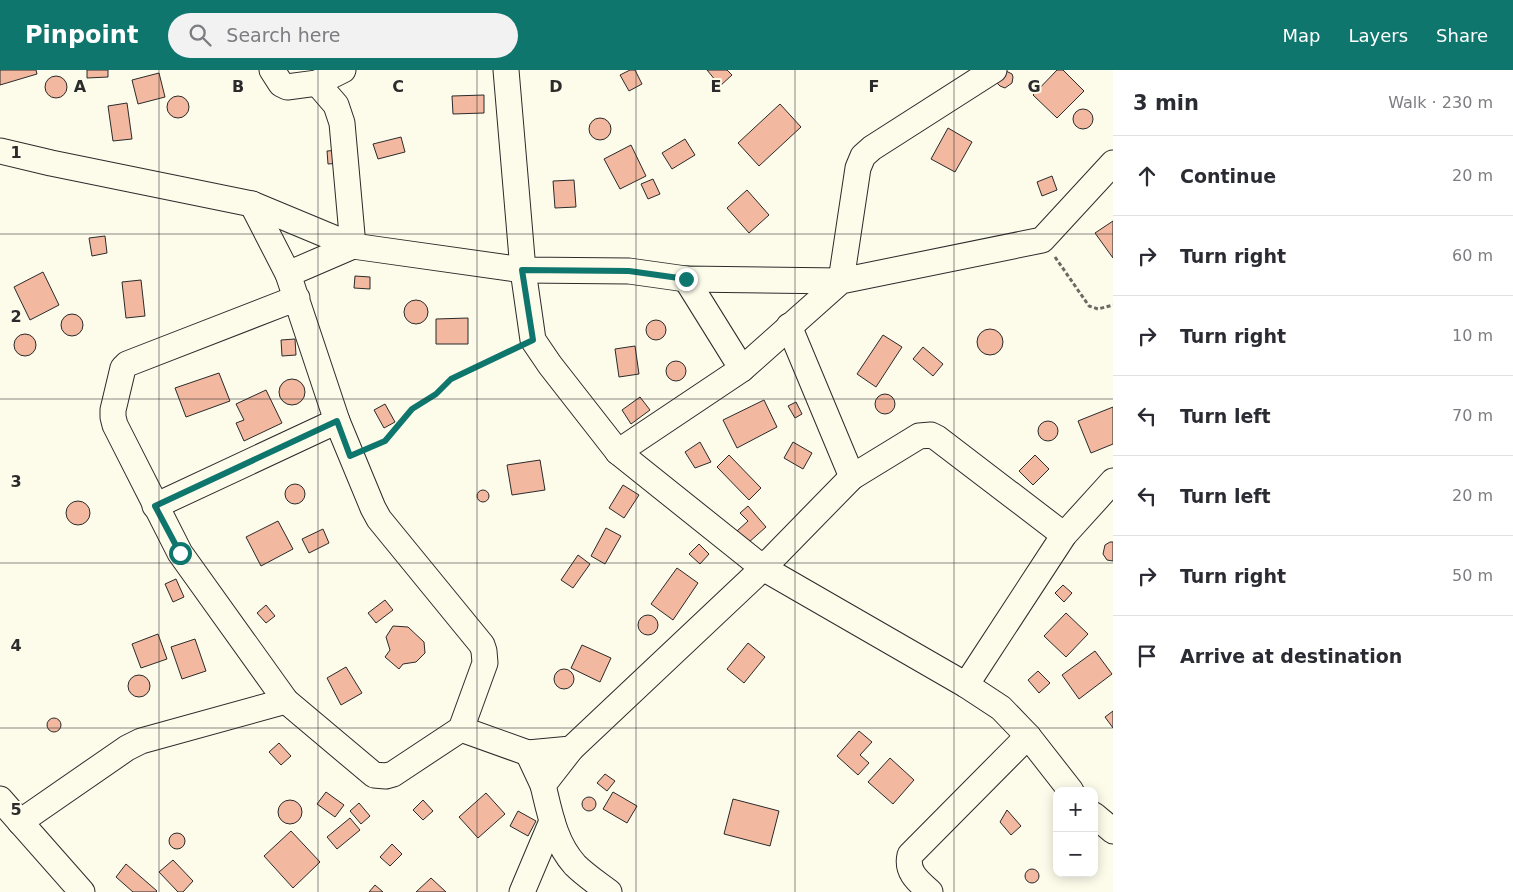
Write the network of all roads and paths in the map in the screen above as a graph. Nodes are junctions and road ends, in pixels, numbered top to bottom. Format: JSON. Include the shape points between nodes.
{"nodes":[{"id":1,"x":272,"y":70,"type":"edge"},
{"id":2,"x":344,"y":70,"type":"edge"},
{"id":3,"x":506,"y":70,"type":"edge"},
{"id":4,"x":994,"y":70,"type":"edge"},
{"id":5,"x":318,"y":84,"type":"junction"},
{"id":6,"x":0,"y":151,"type":"edge"},
{"id":7,"x":1113,"y":163,"type":"edge"},
{"id":8,"x":252,"y":204,"type":"junction"},
{"id":9,"x":1042,"y":240,"type":"junction"},
{"id":10,"x":353,"y":246,"type":"junction"},
{"id":11,"x":522,"y":270,"type":"junction"},
{"id":12,"x":288,"y":274,"type":"junction"},
{"id":13,"x":686,"y":279,"type":"junction"},
{"id":14,"x":841,"y":281,"type":"junction"},
{"id":15,"x":297,"y":298,"type":"junction"},
{"id":16,"x":1113,"y":305,"type":"edge"},
{"id":17,"x":789,"y":326,"type":"junction"},
{"id":18,"x":533,"y":340,"type":"junction"},
{"id":19,"x":742,"y":369,"type":"junction"},
{"id":20,"x":337,"y":421,"type":"junction"},
{"id":21,"x":618,"y":452,"type":"junction"},
{"id":22,"x":350,"y":456,"type":"junction"},
{"id":23,"x":852,"y":477,"type":"junction"},
{"id":24,"x":1113,"y":480,"type":"edge"},
{"id":25,"x":155,"y":506,"type":"junction"},
{"id":26,"x":1064,"y":535,"type":"junction"},
{"id":27,"x":763,"y":568,"type":"junction"},
{"id":28,"x":966,"y":685,"type":"junction"},
{"id":29,"x":286,"y":701,"type":"junction"},
{"id":30,"x":461,"y":728,"type":"junction"},
{"id":31,"x":1028,"y":736,"type":"junction"},
{"id":32,"x":571,"y":749,"type":"junction"},
{"id":33,"x":528,"y":752,"type":"junction"},
{"id":34,"x":543,"y":785,"type":"junction"},
{"id":35,"x":1068,"y":787,"type":"edge"},
{"id":36,"x":0,"y":799,"type":"edge"},
{"id":37,"x":1098,"y":818,"type":"edge"},
{"id":38,"x":552,"y":821,"type":"junction"},
{"id":39,"x":20,"y":822,"type":"junction"},
{"id":40,"x":1113,"y":831,"type":"edge"},
{"id":41,"x":82,"y":892,"type":"edge"},
{"id":42,"x":522,"y":892,"type":"edge"},
{"id":43,"x":609,"y":892,"type":"edge"},
{"id":44,"x":930,"y":892,"type":"edge"}],
"edges":[{"from":1,"to":5,"type":"street","via":[[281,84],[287,86]]},
{"from":2,"to":5,"type":"street"},
{"from":3,"to":11,"type":"street"},
{"from":4,"to":14,"type":"street","via":[[863,156],[858,168]]},
{"from":5,"to":10,"type":"street","via":[[336,104],[342,123]]},
{"from":6,"to":8,"type":"street"},
{"from":7,"to":9,"type":"street"},
{"from":8,"to":10,"type":"street"},
{"from":8,"to":12,"type":"street"},
{"from":9,"to":14,"type":"street"},
{"from":9,"to":16,"type":"path","via":[[1089,306]]},
{"from":10,"to":11,"type":"street"},
{"from":10,"to":12,"type":"street"},
{"from":11,"to":13,"type":"street","via":[[629,271]]},
{"from":11,"to":18,"type":"street"},
{"from":12,"to":15,"type":"street"},
{"from":13,"to":14,"type":"street"},
{"from":13,"to":19,"type":"street"},
{"from":14,"to":17,"type":"street"},
{"from":15,"to":20,"type":"street"},
{"from":15,"to":25,"type":"street","via":[[133,361],[123,368],[112,417]]},
{"from":17,"to":19,"type":"street"},
{"from":17,"to":23,"type":"street"},
{"from":18,"to":21,"type":"street"},
{"from":18,"to":22,"type":"path","via":[[451,379],[436,394],[412,409],[385,441]]},
{"from":19,"to":21,"type":"street"},
{"from":20,"to":22,"type":"street"},
{"from":20,"to":25,"type":"street"},
{"from":21,"to":27,"type":"street"},
{"from":22,"to":30,"type":"street","via":[[379,519],[482,644],[485,663]]},
{"from":23,"to":26,"type":"street","via":[[919,436],[931,435]]},
{"from":23,"to":27,"type":"street"},
{"from":24,"to":26,"type":"street"},
{"from":25,"to":29,"type":"street","via":[[180,553]]},
{"from":26,"to":28,"type":"street"},
{"from":27,"to":28,"type":"street"},
{"from":27,"to":32,"type":"street"},
{"from":28,"to":31,"type":"street","via":[[1000,708]]},
{"from":29,"to":30,"type":"street","via":[[374,775],[380,776],[392,774]]},
{"from":29,"to":39,"type":"street","via":[[141,741]]},
{"from":30,"to":33,"type":"street"},
{"from":31,"to":35,"type":"street"},
{"from":31,"to":44,"type":"street","via":[[910,854],[910,871]]},
{"from":32,"to":33,"type":"street"},
{"from":32,"to":34,"type":"street"},
{"from":33,"to":34,"type":"street"},
{"from":34,"to":38,"type":"street"},
{"from":36,"to":39,"type":"street"},
{"from":37,"to":40,"type":"street"},
{"from":38,"to":42,"type":"street"},
{"from":38,"to":43,"type":"street","via":[[558,839],[575,864]]},
{"from":39,"to":41,"type":"street"}]}
